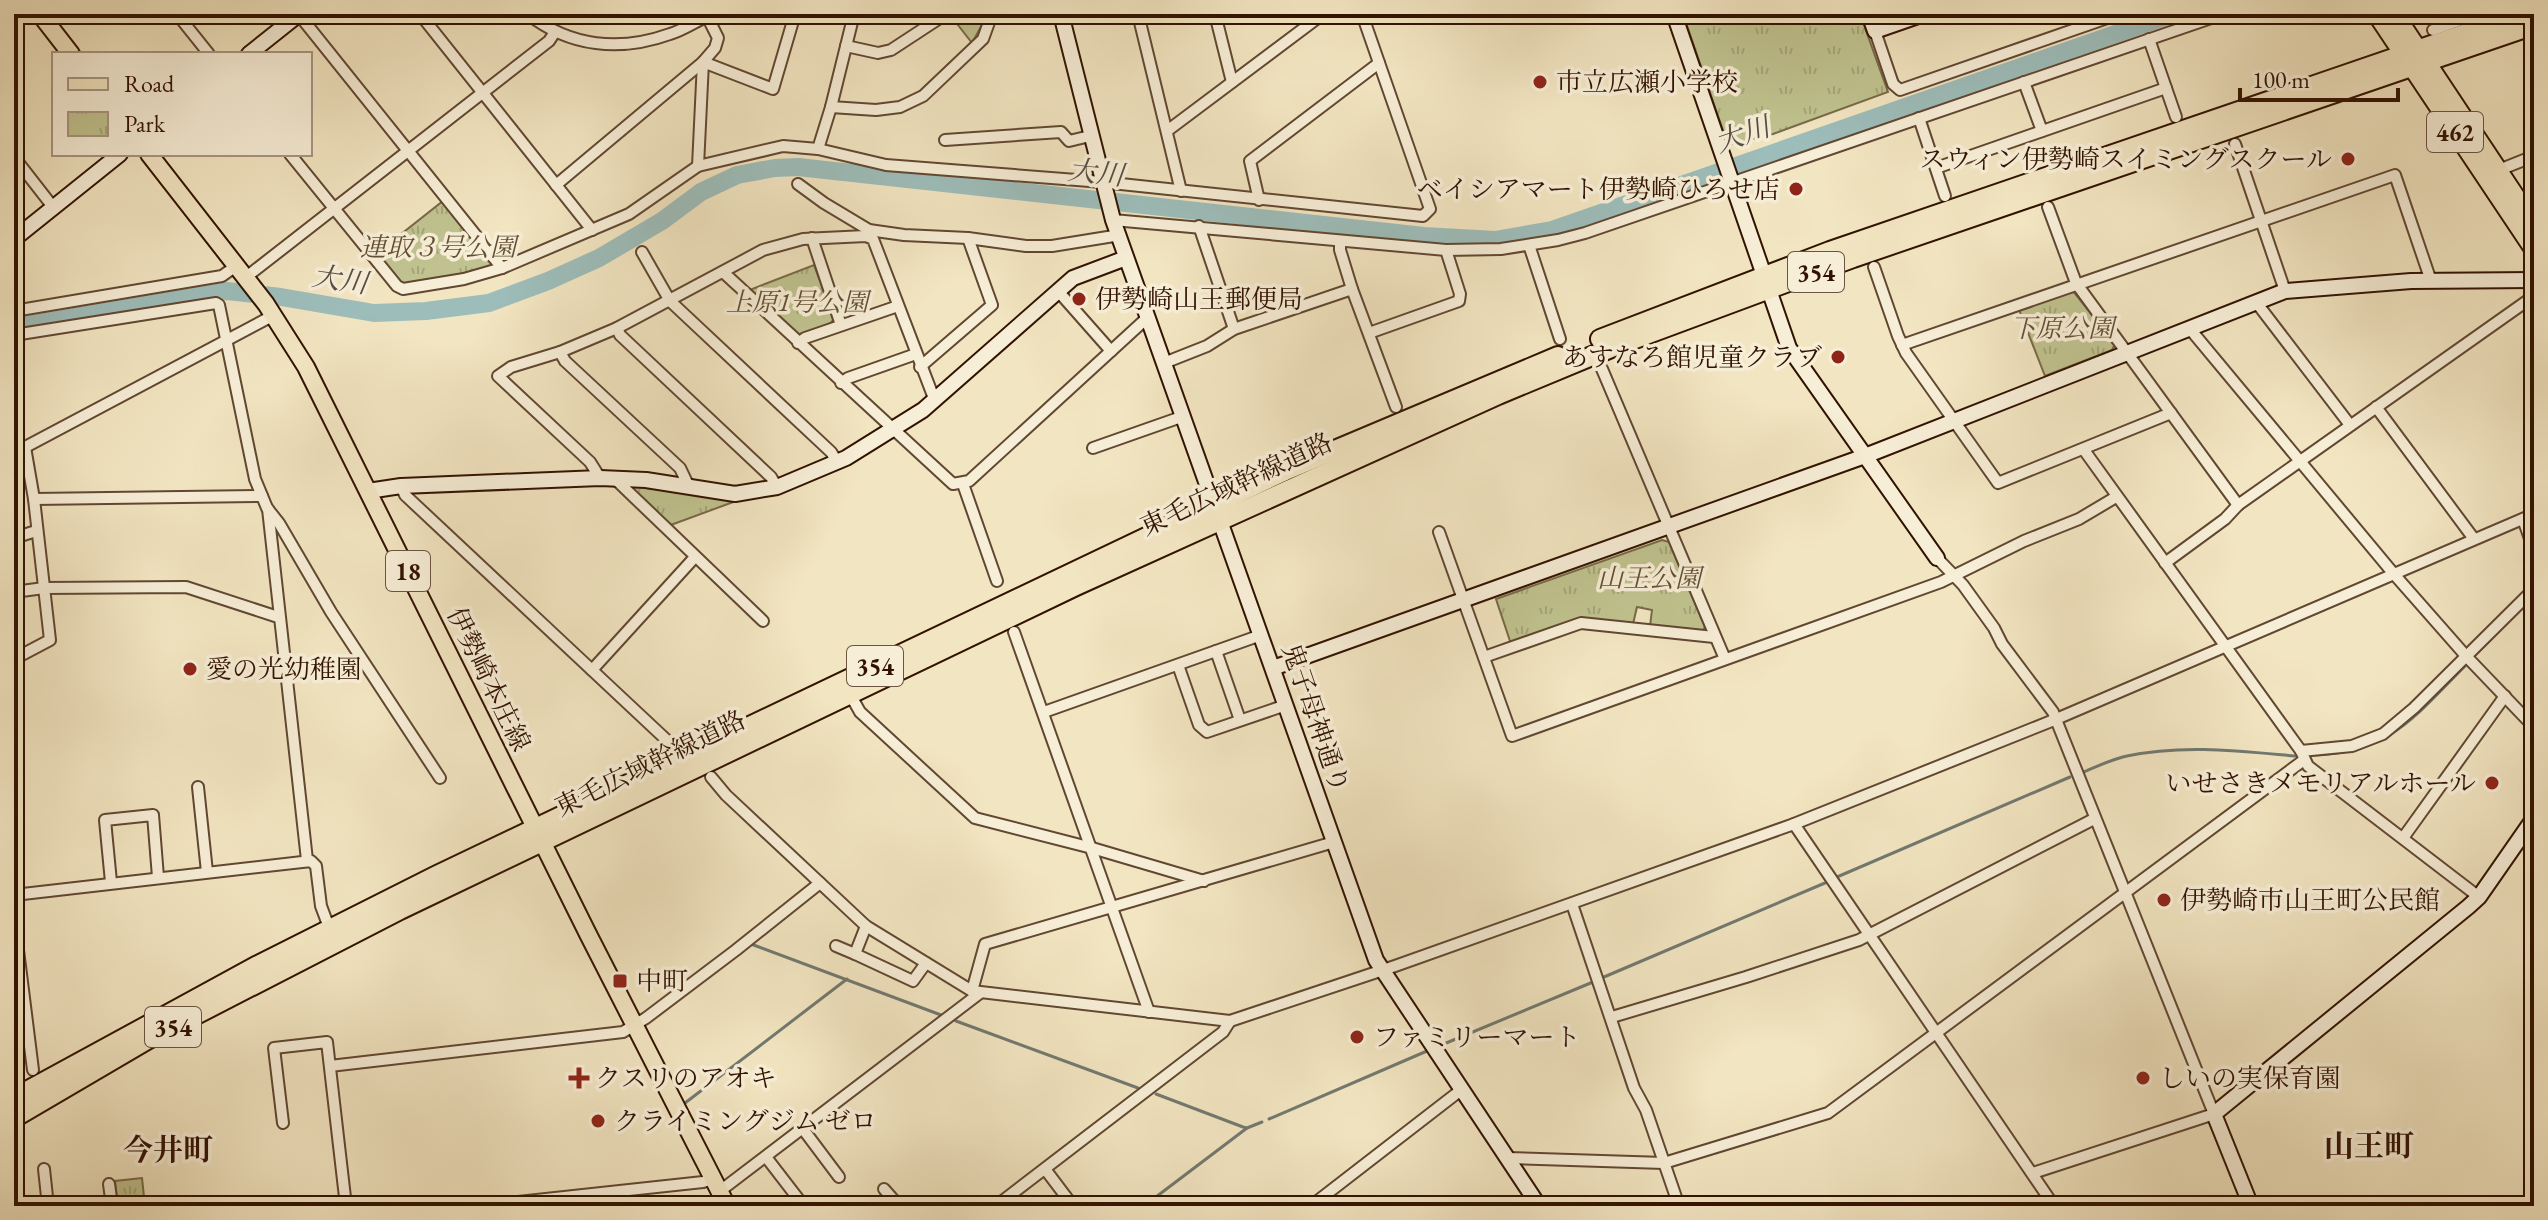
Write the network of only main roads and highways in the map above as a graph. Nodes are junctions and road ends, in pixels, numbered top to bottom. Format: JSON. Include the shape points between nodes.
{"nodes":[{"id":1,"x":40,"y":14,"type":"edge"},
{"id":2,"x":2377,"y":14,"type":"edge"},
{"id":3,"x":2394,"y":14,"type":"edge"},
{"id":4,"x":2523,"y":17,"type":"edge"},
{"id":5,"x":69,"y":52,"type":"edge"},
{"id":6,"x":2415,"y":58,"type":"junction"},
{"id":7,"x":151,"y":156,"type":"edge"},
{"id":8,"x":2534,"y":225,"type":"edge"},
{"id":9,"x":2534,"y":249,"type":"edge"},
{"id":10,"x":1217,"y":512,"type":"junction"},
{"id":11,"x":539,"y":836,"type":"junction"},
{"id":12,"x":332,"y":936,"type":"junction"},
{"id":13,"x":14,"y":1098,"type":"edge"},
{"id":14,"x":14,"y":1118,"type":"edge"},
{"id":15,"x":718,"y":1195,"type":"edge"}],
"edges":[{"from":1,"to":5,"type":"main road"},
{"from":2,"to":6,"type":"highway","number":"462"},
{"from":3,"to":6,"type":"highway","number":"462"},
{"from":4,"to":6,"type":"highway","name":"東毛広域幹線道路","number":"354"},
{"from":6,"to":8,"type":"highway","number":"462"},
{"from":6,"to":9,"type":"highway","number":"462"},
{"from":6,"to":10,"type":"highway","name":"東毛広域幹線道路","number":"354","via":[[1853,258],[1766,282],[1494,382],[1285,471]]},
{"from":7,"to":11,"type":"main road","name":"伊勢崎本庄線","number":"18","via":[[270,309],[306,367]]},
{"from":10,"to":11,"type":"highway","name":"東毛広域幹線道路","number":"354"},
{"from":10,"to":11,"type":"highway","name":"東毛広域幹線道路","number":"354","via":[[851,696]]},
{"from":11,"to":12,"type":"highway","name":"東毛広域幹線道路","number":"354"},
{"from":11,"to":15,"type":"main road","name":"伊勢崎本庄線","number":"18"},
{"from":12,"to":13,"type":"highway","name":"東毛広域幹線道路","number":"354"},
{"from":12,"to":14,"type":"highway","name":"東毛広域幹線道路","number":"354"}]}
